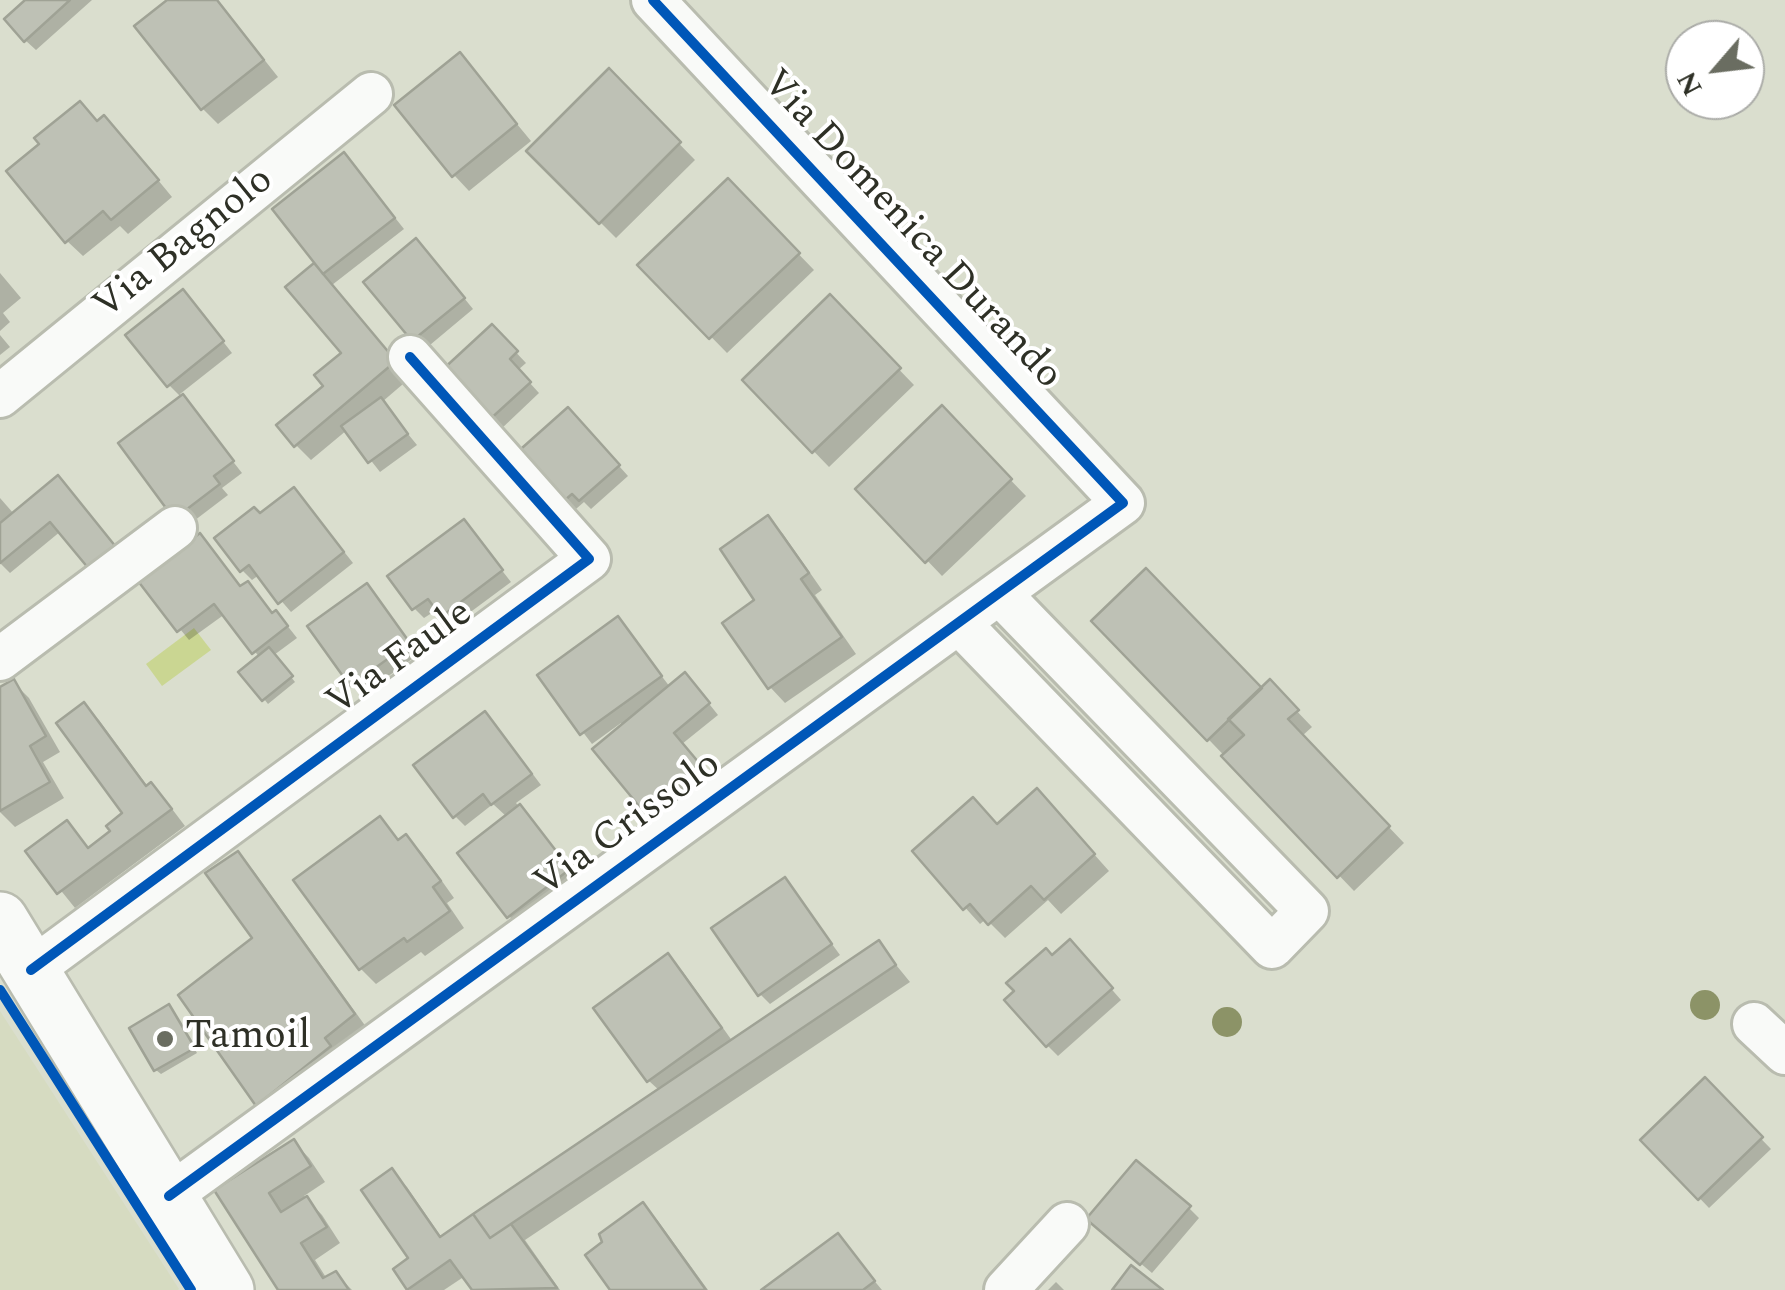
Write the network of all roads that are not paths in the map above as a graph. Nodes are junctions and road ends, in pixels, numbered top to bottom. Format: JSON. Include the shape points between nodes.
{"nodes":[{"id":1,"x":653,"y":0,"type":"edge"},
{"id":2,"x":371,"y":94,"type":"dead end"},
{"id":3,"x":410,"y":357,"type":"dead end"},
{"id":4,"x":0,"y":396,"type":"edge"},
{"id":5,"x":1124,"y":503,"type":"joint"},
{"id":6,"x":176,"y":528,"type":"dead end"},
{"id":7,"x":1000,"y":594,"type":"junction"},
{"id":8,"x":959,"y":624,"type":"junction"},
{"id":9,"x":0,"y":660,"type":"edge"},
{"id":10,"x":0,"y":920,"type":"edge"},
{"id":11,"x":30,"y":970,"type":"junction"},
{"id":12,"x":1754,"y":1024,"type":"dead end"},
{"id":13,"x":1785,"y":1053,"type":"edge"},
{"id":14,"x":169,"y":1196,"type":"junction"},
{"id":15,"x":1066,"y":1224,"type":"dead end"},
{"id":16,"x":226,"y":1290,"type":"edge"},
{"id":17,"x":1006,"y":1290,"type":"edge"}],
"edges":[{"from":1,"to":5,"type":"street","name":"Via Domenica Durando"},
{"from":2,"to":4,"type":"street","name":"Via Bagnolo"},
{"from":3,"to":11,"type":"street","name":"Via Faule","via":[[589,558]]},
{"from":5,"to":7,"type":"street","name":"Via Crissolo"},
{"from":6,"to":9,"type":"street"},
{"from":7,"to":8,"type":"street","name":"Via Crissolo"},
{"from":7,"to":8,"type":"street","via":[[1307,912],[1272,947]]},
{"from":8,"to":14,"type":"street","name":"Via Crissolo"},
{"from":10,"to":11,"type":"main road"},
{"from":11,"to":14,"type":"main road"},
{"from":12,"to":13,"type":"street"},
{"from":14,"to":16,"type":"main road"},
{"from":15,"to":17,"type":"street"}]}
